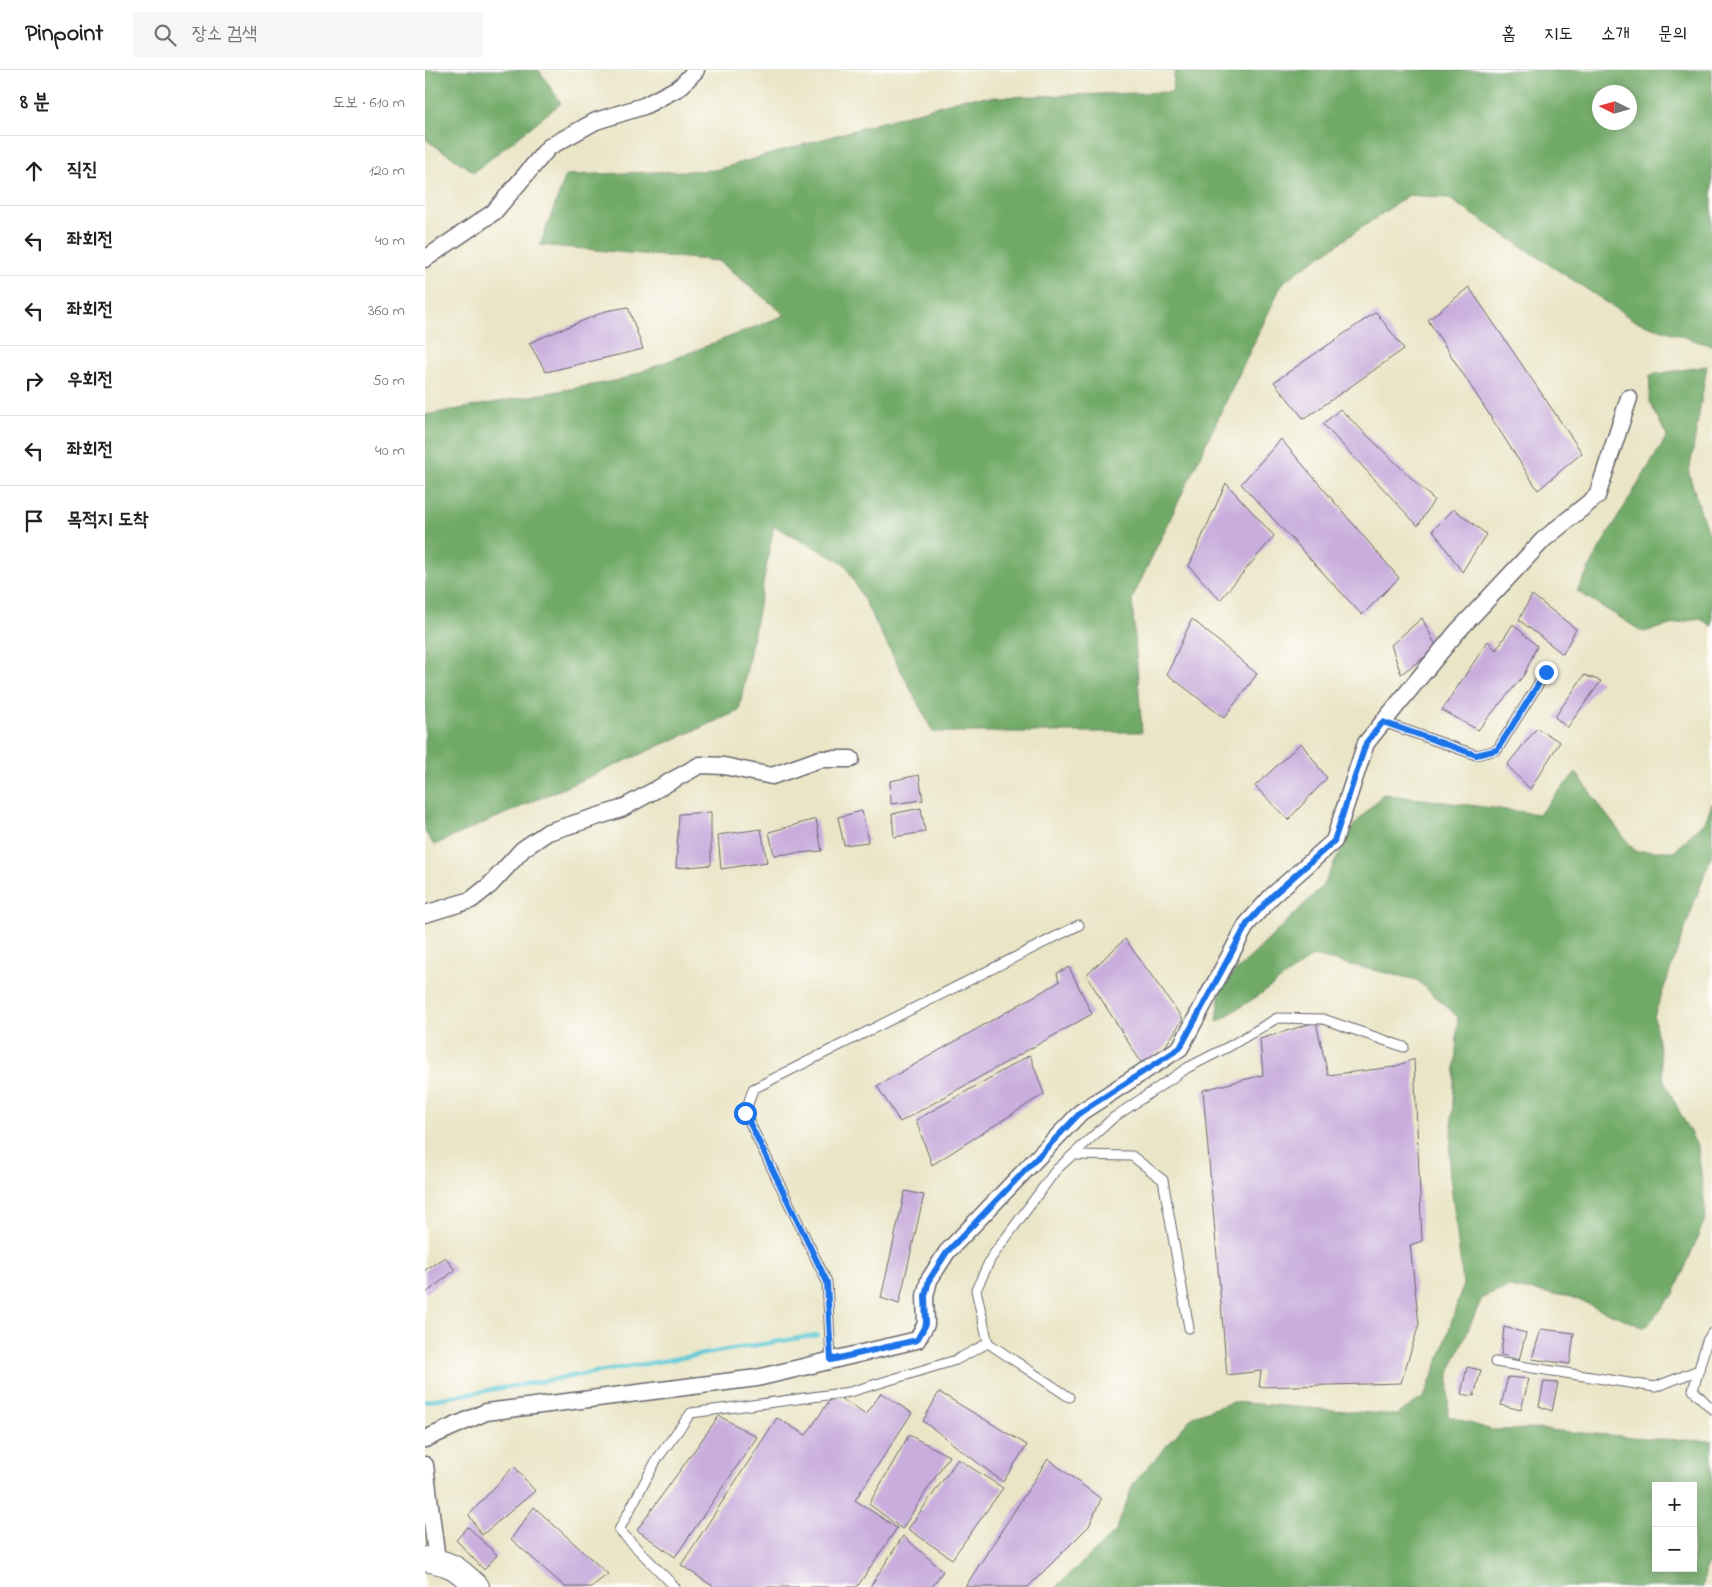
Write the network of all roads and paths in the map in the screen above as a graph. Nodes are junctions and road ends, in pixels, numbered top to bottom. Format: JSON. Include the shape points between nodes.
{"nodes":[{"id":1,"x":696,"y":70,"type":"edge"},
{"id":2,"x":425,"y":259,"type":"edge"},
{"id":3,"x":1629,"y":398,"type":"dead end"},
{"id":4,"x":1546,"y":672,"type":"dead end"},
{"id":5,"x":1383,"y":722,"type":"junction"},
{"id":6,"x":851,"y":759,"type":"dead end"},
{"id":7,"x":425,"y":914,"type":"edge"},
{"id":8,"x":1079,"y":925,"type":"dead end"},
{"id":9,"x":1404,"y":1047,"type":"dead end"},
{"id":10,"x":1073,"y":1155,"type":"junction"},
{"id":11,"x":1189,"y":1328,"type":"dead end"},
{"id":12,"x":1712,"y":1333,"type":"edge"},
{"id":13,"x":988,"y":1343,"type":"junction"},
{"id":14,"x":831,"y":1360,"type":"junction"},
{"id":15,"x":1495,"y":1362,"type":"dead end"},
{"id":16,"x":1699,"y":1370,"type":"junction"},
{"id":17,"x":1069,"y":1398,"type":"dead end"},
{"id":18,"x":1712,"y":1409,"type":"edge"},
{"id":19,"x":425,"y":1439,"type":"edge"},
{"id":20,"x":425,"y":1465,"type":"edge"},
{"id":21,"x":431,"y":1560,"type":"edge"},
{"id":22,"x":477,"y":1587,"type":"edge"},
{"id":23,"x":675,"y":1587,"type":"edge"}],
"edges":[{"from":1,"to":2,"type":"street","via":[[673,91],[644,106],[596,121],[549,148],[494,212]]},
{"from":3,"to":5,"type":"street","via":[[1597,496],[1543,540],[1456,633]]},
{"from":4,"to":5,"type":"lane","via":[[1497,750],[1476,755]]},
{"from":5,"to":14,"type":"street","via":[[1366,743],[1334,841],[1272,896],[1247,924],[1180,1048],[1081,1112],[947,1252],[929,1280],[925,1296],[926,1324],[917,1340]]},
{"from":6,"to":7,"type":"street","via":[[821,759],[772,776],[724,766],[700,765],[621,809],[548,832],[523,849],[490,885],[471,900]]},
{"from":8,"to":14,"type":"lane","via":[[753,1089],[745,1113],[827,1282]]},
{"from":9,"to":10,"type":"lane","via":[[1323,1019],[1277,1018],[1162,1084],[1113,1118]]},
{"from":10,"to":11,"type":"lane","via":[[1132,1156],[1163,1180]]},
{"from":10,"to":13,"type":"lane","via":[[1057,1170],[991,1258],[976,1290]]},
{"from":12,"to":16,"type":"lane"},
{"from":13,"to":17,"type":"lane"},
{"from":13,"to":23,"type":"lane","via":[[957,1360],[849,1392],[691,1413],[657,1459],[619,1530]]},
{"from":14,"to":19,"type":"street","via":[[757,1378],[486,1412]]},
{"from":15,"to":16,"type":"lane","via":[[1655,1386]]},
{"from":16,"to":18,"type":"lane","via":[[1693,1390]]},
{"from":20,"to":21,"type":"street"},
{"from":21,"to":22,"type":"street","via":[[448,1563]]}]}
